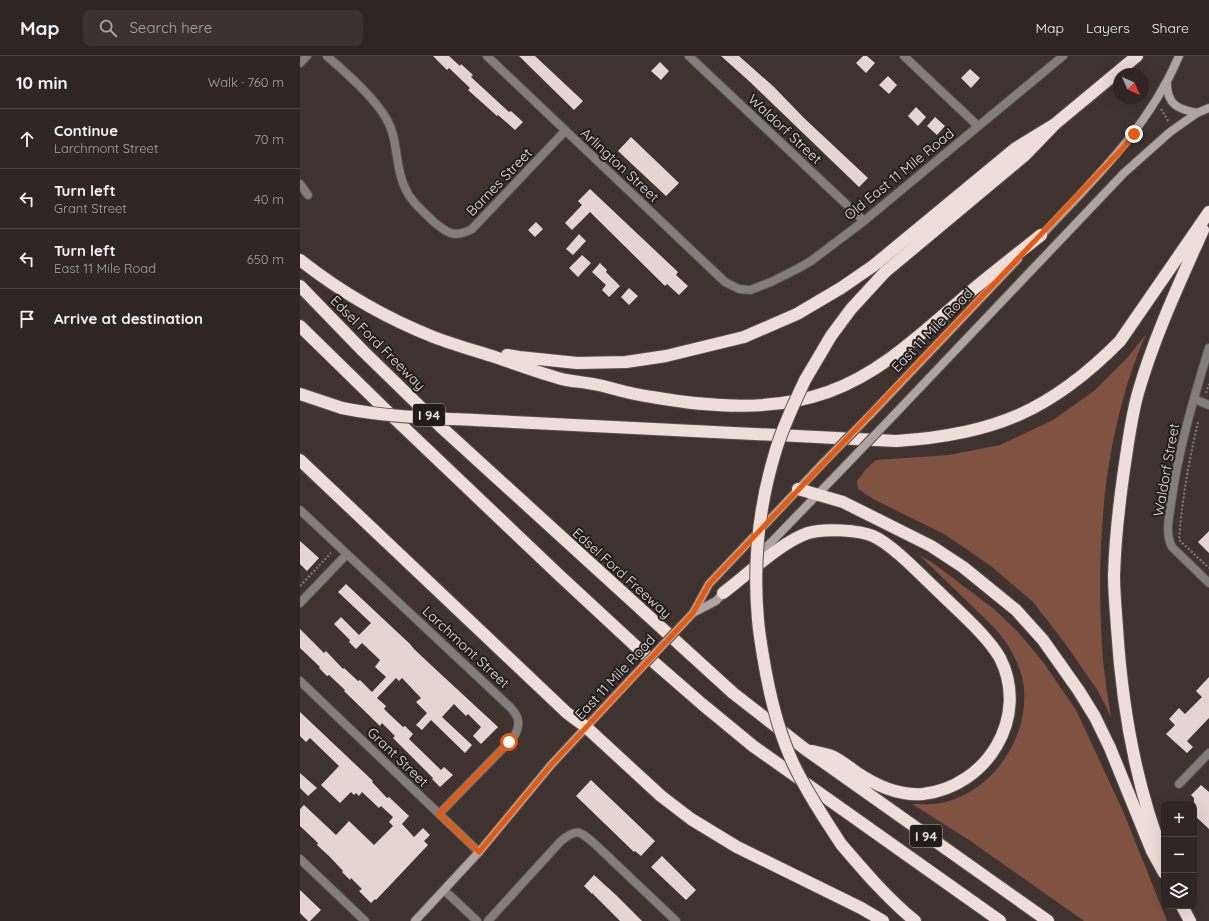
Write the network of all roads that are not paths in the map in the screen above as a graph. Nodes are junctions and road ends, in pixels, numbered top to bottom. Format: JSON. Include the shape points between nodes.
{"nodes":[{"id":1,"x":307,"y":56,"type":"edge"},
{"id":2,"x":328,"y":56,"type":"edge"},
{"id":3,"x":486,"y":56,"type":"edge"},
{"id":4,"x":689,"y":56,"type":"edge"},
{"id":5,"x":904,"y":56,"type":"edge"},
{"id":6,"x":1063,"y":56,"type":"edge"},
{"id":7,"x":1137,"y":56,"type":"edge"},
{"id":8,"x":1179,"y":56,"type":"edge"},
{"id":9,"x":300,"y":63,"type":"edge"},
{"id":10,"x":1167,"y":80,"type":"junction"},
{"id":11,"x":1209,"y":108,"type":"edge"},
{"id":12,"x":1197,"y":113,"type":"junction"},
{"id":13,"x":1055,"y":124,"type":"junction"},
{"id":14,"x":978,"y":126,"type":"junction"},
{"id":15,"x":565,"y":132,"type":"junction"},
{"id":16,"x":300,"y":184,"type":"edge"},
{"id":17,"x":308,"y":195,"type":"dead end"},
{"id":18,"x":1209,"y":212,"type":"edge"},
{"id":19,"x":1209,"y":217,"type":"edge"},
{"id":20,"x":864,"y":221,"type":"junction"},
{"id":21,"x":1041,"y":235,"type":"junction"},
{"id":22,"x":300,"y":260,"type":"edge"},
{"id":23,"x":300,"y":286,"type":"edge"},
{"id":24,"x":739,"y":289,"type":"joint"},
{"id":25,"x":300,"y":326,"type":"edge"},
{"id":26,"x":453,"y":344,"type":"junction"},
{"id":27,"x":1209,"y":348,"type":"edge"},
{"id":28,"x":300,"y":394,"type":"edge"},
{"id":29,"x":1194,"y":399,"type":"junction"},
{"id":30,"x":1206,"y":404,"type":"edge"},
{"id":31,"x":300,"y":460,"type":"edge"},
{"id":32,"x":798,"y":489,"type":"junction"},
{"id":33,"x":817,"y":495,"type":"junction"},
{"id":34,"x":300,"y":510,"type":"edge"},
{"id":35,"x":347,"y":554,"type":"junction"},
{"id":36,"x":1209,"y":583,"type":"edge"},
{"id":37,"x":723,"y":593,"type":"junction"},
{"id":38,"x":300,"y":603,"type":"edge"},
{"id":39,"x":693,"y":613,"type":"junction"},
{"id":40,"x":300,"y":681,"type":"edge"},
{"id":41,"x":586,"y":727,"type":"junction"},
{"id":42,"x":805,"y":749,"type":"junction"},
{"id":43,"x":1209,"y":752,"type":"edge"},
{"id":44,"x":1179,"y":784,"type":"dead end"},
{"id":45,"x":439,"y":814,"type":"junction"},
{"id":46,"x":1161,"y":848,"type":"edge"},
{"id":47,"x":479,"y":852,"type":"junction"},
{"id":48,"x":300,"y":859,"type":"edge"},
{"id":49,"x":1161,"y":868,"type":"edge"},
{"id":50,"x":444,"y":890,"type":"junction"},
{"id":51,"x":1184,"y":909,"type":"edge"},
{"id":52,"x":365,"y":921,"type":"edge"},
{"id":53,"x":415,"y":921,"type":"edge"},
{"id":54,"x":478,"y":921,"type":"edge"},
{"id":55,"x":488,"y":921,"type":"edge"},
{"id":56,"x":676,"y":921,"type":"edge"},
{"id":57,"x":883,"y":921,"type":"edge"},
{"id":58,"x":915,"y":921,"type":"edge"},
{"id":59,"x":1000,"y":921,"type":"edge"},
{"id":60,"x":1048,"y":921,"type":"edge"},
{"id":61,"x":1190,"y":921,"type":"edge"}],
"edges":[{"from":1,"to":9,"type":"street"},
{"from":2,"to":15,"type":"street","name":"Barnes Street","via":[[371,98],[385,117],[393,133],[402,179],[410,197],[442,229],[452,234],[472,229]]},
{"from":3,"to":15,"type":"street","name":"Arlington Street"},
{"from":4,"to":20,"type":"street","name":"Waldorf Street"},
{"from":5,"to":14,"type":"street"},
{"from":6,"to":14,"type":"street","name":"Old East 11 Mile Road"},
{"from":7,"to":13,"type":"highway"},
{"from":8,"to":10,"type":"main road","name":"East 11 Mile Road"},
{"from":10,"to":12,"type":"main road","via":[[1167,90],[1176,106]]},
{"from":10,"to":21,"type":"main road","name":"East 11 Mile Road","via":[[1148,114],[1121,150]]},
{"from":11,"to":12,"type":"main road","name":"East 11 Mile Road"},
{"from":12,"to":33,"type":"main road","name":"East 11 Mile Road","bridge":true,"via":[[1170,132],[1124,173]]},
{"from":13,"to":26,"type":"highway","via":[[1016,148],[873,266],[842,288],[797,314],[744,337],[666,356],[626,362],[576,363],[519,357]]},
{"from":13,"to":58,"type":"highway","bridge":true,"via":[[1024,156],[885,272],[850,309],[805,380],[787,420],[775,452],[763,508],[756,583],[758,620],[767,685],[784,742],[823,817],[841,844],[877,886]]},
{"from":14,"to":20,"type":"street","name":"Old East 11 Mile Road"},
{"from":15,"to":24,"type":"street","name":"Arlington Street","via":[[725,282]]},
{"from":16,"to":17,"type":"street"},
{"from":18,"to":28,"type":"highway","bridge":true,"via":[[1120,341],[1109,353],[1051,399],[1002,422],[957,435],[896,441],[403,416],[342,408]]},
{"from":19,"to":46,"type":"highway","via":[[1175,292],[1140,388],[1128,442],[1117,529],[1114,577],[1118,651],[1124,700],[1136,771]]},
{"from":20,"to":24,"type":"street","name":"Old East 11 Mile Road","via":[[797,269],[758,288]]},
{"from":21,"to":26,"type":"highway","via":[[881,365],[829,392],[808,398],[751,405],[704,404],[650,397],[566,380]]},
{"from":21,"to":32,"type":"main road","name":"East 11 Mile Road","bridge":true},
{"from":22,"to":26,"type":"highway","via":[[328,282],[371,308]]},
{"from":23,"to":42,"type":"highway","name":"Edsel Ford Freeway","number":"I 94","via":[[434,420],[564,540],[732,693]]},
{"from":25,"to":59,"type":"highway","number":"I 94","via":[[559,575],[702,704],[753,746]]},
{"from":27,"to":29,"type":"street","name":"Waldorf Street"},
{"from":29,"to":30,"type":"street"},
{"from":29,"to":36,"type":"street","name":"Waldorf Street","via":[[1174,482],[1169,541]]},
{"from":31,"to":41,"type":"highway","via":[[568,713]]},
{"from":32,"to":33,"type":"highway"},
{"from":32,"to":39,"type":"main road","name":"East 11 Mile Road","via":[[709,584]]},
{"from":33,"to":37,"type":"main road","name":"East 11 Mile Road"},
{"from":33,"to":49,"type":"highway","via":[[843,502],[931,546],[963,567],[1011,605],[1043,640],[1095,717]]},
{"from":34,"to":35,"type":"street","name":"Larchmont Street"},
{"from":35,"to":38,"type":"street"},
{"from":35,"to":45,"type":"street","name":"Larchmont Street","via":[[517,716],[519,727],[513,738]]},
{"from":37,"to":39,"type":"main road","name":"East 11 Mile Road","via":[[716,601]]},
{"from":37,"to":42,"type":"highway","via":[[783,546],[809,532],[833,530],[862,533],[887,544],[918,572],[972,624],[1000,658],[1010,690],[1004,730],[990,757],[980,768],[952,787],[922,794],[882,787],[834,758]]},
{"from":39,"to":41,"type":"main road","name":"East 11 Mile Road","bridge":true},
{"from":40,"to":45,"type":"street","name":"Grant Street"},
{"from":41,"to":47,"type":"main road","name":"East 11 Mile Road"},
{"from":41,"to":57,"type":"highway","via":[[661,796],[704,828]]},
{"from":42,"to":60,"type":"highway","name":"Edsel Ford Freeway","number":"I 94"},
{"from":43,"to":44,"type":"street"},
{"from":45,"to":47,"type":"street","name":"Grant Street"},
{"from":47,"to":50,"type":"main road","name":"East 11 Mile Road"},
{"from":48,"to":52,"type":"street"},
{"from":50,"to":53,"type":"main road","name":"East 11 Mile Road"},
{"from":50,"to":54,"type":"street"},
{"from":51,"to":61,"type":"highway"},
{"from":55,"to":56,"type":"street","via":[[560,842],[574,832],[585,835]]}]}
